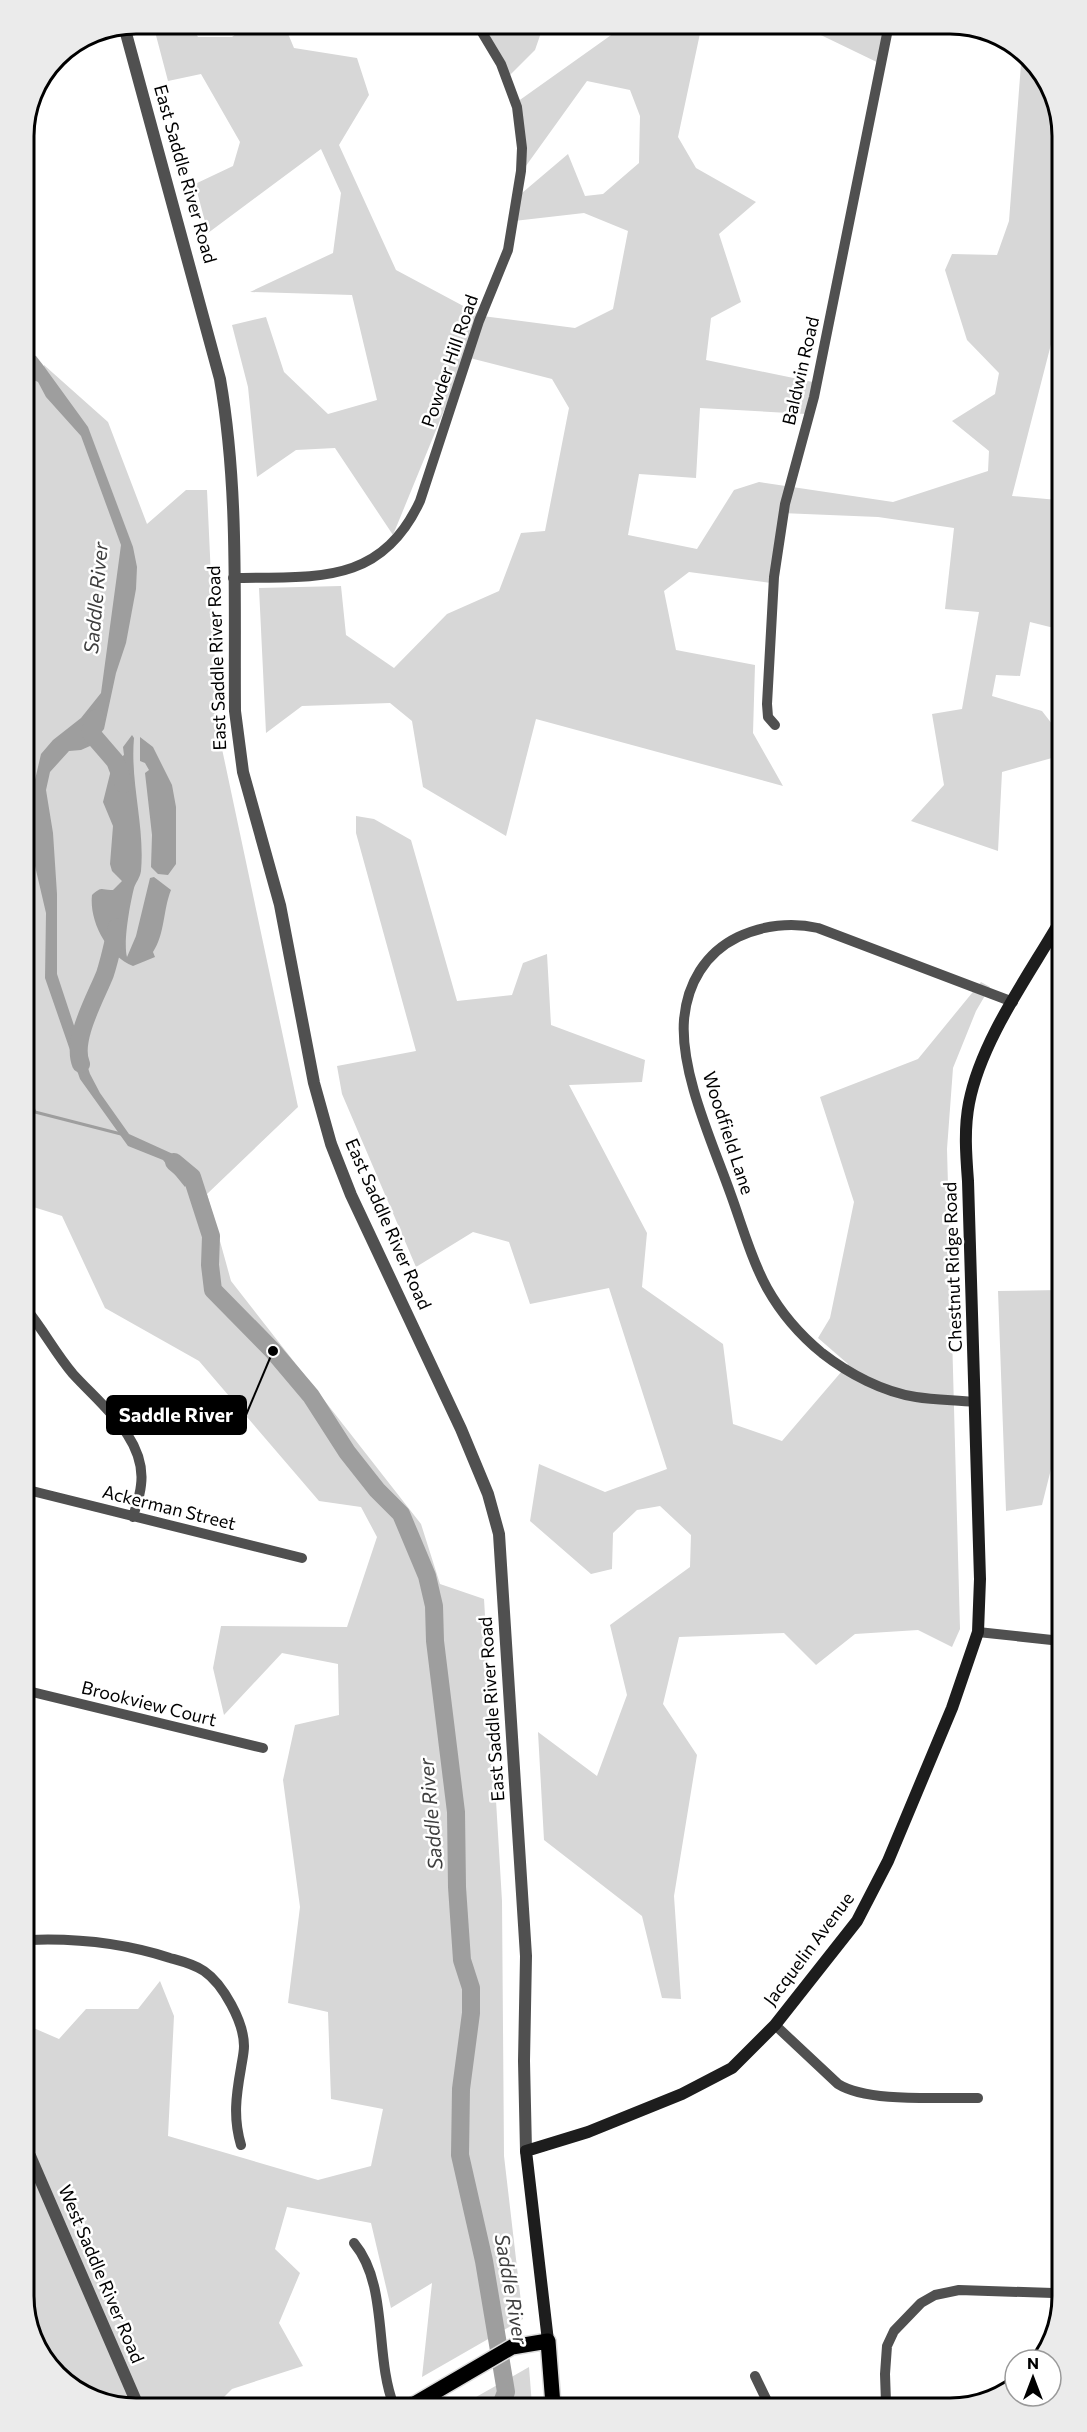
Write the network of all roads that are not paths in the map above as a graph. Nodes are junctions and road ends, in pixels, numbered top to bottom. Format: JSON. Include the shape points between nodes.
{"nodes":[{"id":1,"x":483,"y":34,"type":"edge"},
{"id":2,"x":126,"y":35,"type":"edge"},
{"id":3,"x":887,"y":35,"type":"edge"},
{"id":4,"x":234,"y":578,"type":"junction"},
{"id":5,"x":775,"y":725,"type":"dead end"},
{"id":6,"x":1052,"y":935,"type":"edge"},
{"id":7,"x":1013,"y":1002,"type":"junction"},
{"id":8,"x":34,"y":1320,"type":"edge"},
{"id":9,"x":975,"y":1402,"type":"junction"},
{"id":10,"x":34,"y":1492,"type":"edge"},
{"id":11,"x":133,"y":1517,"type":"junction"},
{"id":12,"x":302,"y":1558,"type":"dead end"},
{"id":13,"x":978,"y":1632,"type":"junction"},
{"id":14,"x":1052,"y":1640,"type":"edge"},
{"id":15,"x":34,"y":1693,"type":"edge"},
{"id":16,"x":263,"y":1748,"type":"dead end"},
{"id":17,"x":34,"y":1940,"type":"edge"},
{"id":18,"x":775,"y":2025,"type":"junction"},
{"id":19,"x":978,"y":2098,"type":"dead end"},
{"id":20,"x":241,"y":2145,"type":"dead end"},
{"id":21,"x":526,"y":2151,"type":"junction"},
{"id":22,"x":34,"y":2165,"type":"edge"},
{"id":23,"x":354,"y":2243,"type":"dead end"},
{"id":24,"x":1052,"y":2293,"type":"edge"},
{"id":25,"x":548,"y":2340,"type":"junction"},
{"id":26,"x":755,"y":2376,"type":"dead end"},
{"id":27,"x":134,"y":2397,"type":"edge"},
{"id":28,"x":391,"y":2397,"type":"edge"},
{"id":29,"x":426,"y":2397,"type":"edge"},
{"id":30,"x":552,"y":2398,"type":"edge"},
{"id":31,"x":765,"y":2398,"type":"edge"},
{"id":32,"x":886,"y":2398,"type":"edge"}],
"edges":[{"from":1,"to":4,"type":"street","name":"Powder Hill Road","via":[[501,64],[516,107],[521,171],[508,250],[479,321],[414,516],[394,543],[359,566],[323,576]]},
{"from":2,"to":4,"type":"street","name":"East Saddle River Road","via":[[220,379],[231,453]]},
{"from":3,"to":5,"type":"street","name":"Baldwin Road","via":[[814,398],[780,534],[772,598],[767,704],[768,717]]},
{"from":4,"to":21,"type":"street","name":"East Saddle River Road","via":[[235,711],[241,764],[280,905],[322,1114],[351,1195],[484,1483],[499,1534],[526,1956]]},
{"from":6,"to":7,"type":"main road","name":"Chestnut Ridge Road"},
{"from":7,"to":9,"type":"main road","name":"Chestnut Ridge Road","via":[[982,1058],[972,1088],[966,1128]]},
{"from":7,"to":9,"type":"street","name":"Woodfield Lane","via":[[818,928],[782,925],[745,934],[718,950],[689,990],[684,1021],[698,1099],[757,1266],[781,1310],[824,1354],[863,1379],[916,1397]]},
{"from":8,"to":11,"type":"street","via":[[72,1372],[133,1443],[141,1486]]},
{"from":9,"to":13,"type":"main road","name":"Chestnut Ridge Road"},
{"from":10,"to":11,"type":"street","name":"Ackerman Street"},
{"from":11,"to":12,"type":"street","name":"Ackerman Street"},
{"from":13,"to":14,"type":"street"},
{"from":13,"to":18,"type":"main road","name":"Jacquelin Avenue","via":[[948,1718],[867,1902]]},
{"from":15,"to":16,"type":"street","name":"Brookview Court"},
{"from":17,"to":20,"type":"street","via":[[120,1944],[186,1963],[214,1978],[231,2003],[242,2031],[244,2047],[234,2107]]},
{"from":18,"to":19,"type":"street","via":[[846,2090],[867,2095]]},
{"from":18,"to":21,"type":"main road","name":"Jacquelin Avenue","via":[[732,2068],[702,2085],[588,2132]]},
{"from":21,"to":25,"type":"main road","name":"East Saddle River Road"},
{"from":22,"to":27,"type":"street","name":"West Saddle River Road"},
{"from":23,"to":28,"type":"street","via":[[368,2264]]},
{"from":24,"to":32,"type":"street","via":[[959,2290],[935,2295],[921,2303],[894,2331],[887,2346]]},
{"from":25,"to":29,"type":"main road","via":[[519,2345]]},
{"from":25,"to":30,"type":"main road","name":"East Saddle River Road"},
{"from":26,"to":31,"type":"street"}]}
